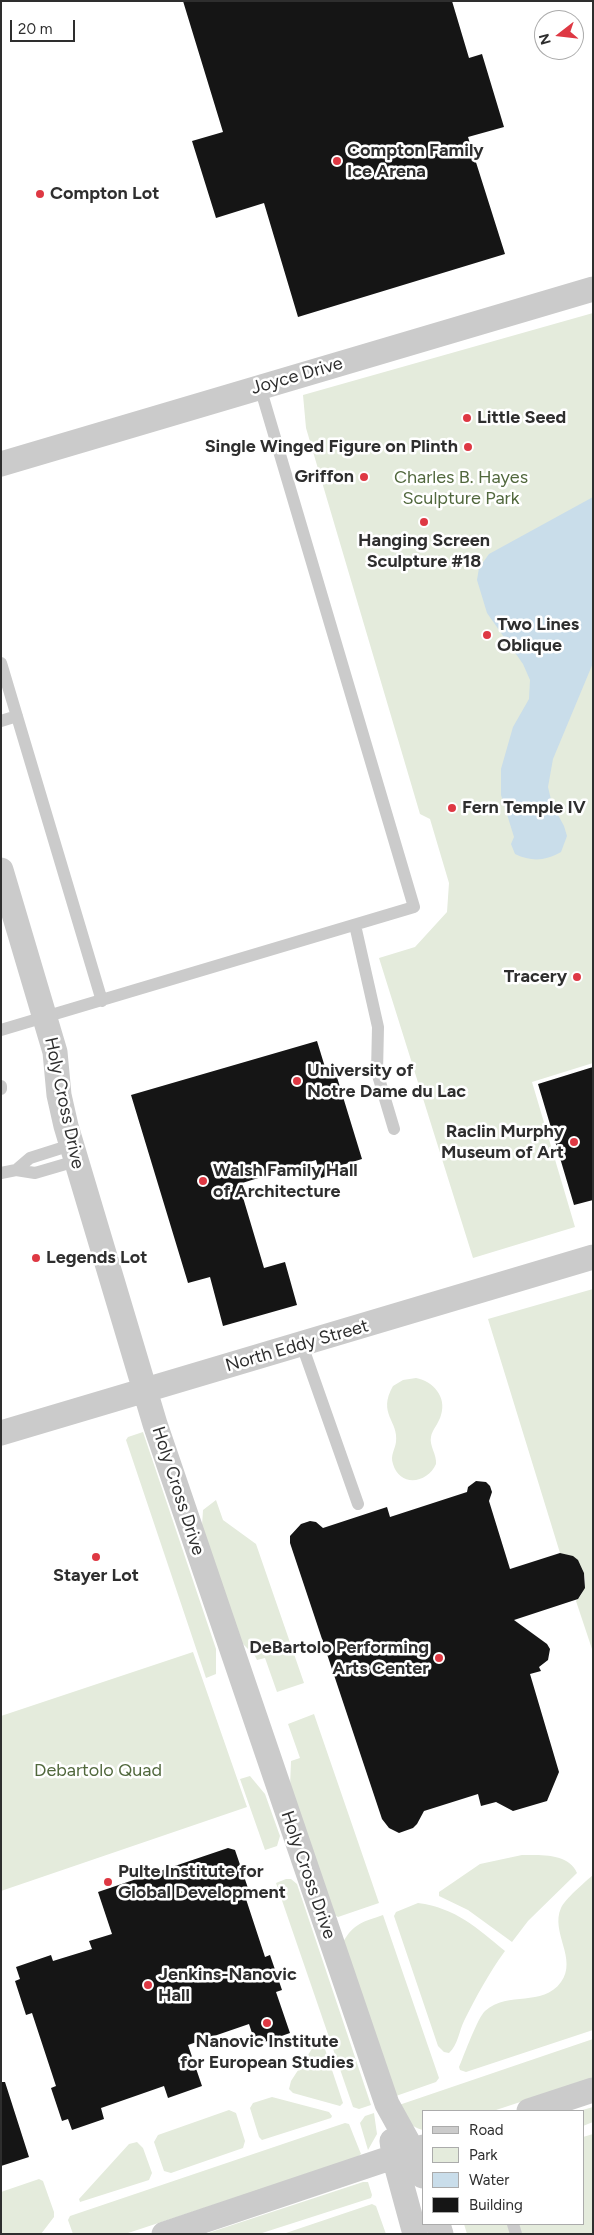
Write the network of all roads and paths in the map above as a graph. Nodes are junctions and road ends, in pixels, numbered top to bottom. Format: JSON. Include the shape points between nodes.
{"nodes":[{"id":1,"x":593,"y":289,"type":"edge"},
{"id":2,"x":260,"y":387,"type":"junction"},
{"id":3,"x":1,"y":464,"type":"edge"},
{"id":4,"x":1,"y":662,"type":"edge"},
{"id":5,"x":17,"y":716,"type":"junction"},
{"id":6,"x":1,"y":721,"type":"edge"},
{"id":7,"x":1,"y":870,"type":"edge"},
{"id":8,"x":355,"y":925,"type":"junction"},
{"id":9,"x":102,"y":1001,"type":"junction"},
{"id":10,"x":45,"y":1017,"type":"junction"},
{"id":11,"x":1,"y":1030,"type":"edge"},
{"id":12,"x":394,"y":1129,"type":"dead end"},
{"id":13,"x":73,"y":1153,"type":"junction"},
{"id":14,"x":1,"y":1173,"type":"edge"},
{"id":15,"x":593,"y":1257,"type":"edge"},
{"id":16,"x":302,"y":1345,"type":"junction"},
{"id":17,"x":144,"y":1390,"type":"junction"},
{"id":18,"x":1,"y":1433,"type":"edge"},
{"id":19,"x":358,"y":1504,"type":"dead end"},
{"id":20,"x":593,"y":2090,"type":"edge"},
{"id":21,"x":533,"y":2110,"type":"edge"},
{"id":22,"x":410,"y":2152,"type":"edge"},
{"id":23,"x":422,"y":2174,"type":"edge"},
{"id":24,"x":164,"y":2234,"type":"edge"},
{"id":25,"x":415,"y":2234,"type":"edge"}],
"edges":[{"from":1,"to":2,"type":"street","name":"Joyce Drive"},
{"from":2,"to":3,"type":"street","name":"Joyce Drive"},
{"from":2,"to":8,"type":"lane","via":[[414,907]]},
{"from":4,"to":5,"type":"lane"},
{"from":5,"to":6,"type":"lane"},
{"from":5,"to":9,"type":"lane"},
{"from":7,"to":10,"type":"street","name":"Holy Cross Drive"},
{"from":8,"to":9,"type":"lane"},
{"from":8,"to":12,"type":"lane","via":[[378,1026],[376,1072]]},
{"from":9,"to":10,"type":"lane"},
{"from":10,"to":11,"type":"lane"},
{"from":10,"to":13,"type":"street","name":"Holy Cross Drive","via":[[55,1052],[59,1095]]},
{"from":13,"to":14,"type":"lane","via":[[34,1173],[16,1170]]},
{"from":13,"to":17,"type":"street","name":"Holy Cross Drive"},
{"from":15,"to":16,"type":"street","name":"North Eddy Street"},
{"from":16,"to":17,"type":"street","name":"North Eddy Street"},
{"from":16,"to":19,"type":"lane"},
{"from":17,"to":18,"type":"street","name":"North Eddy Street"},
{"from":17,"to":22,"type":"street","name":"Holy Cross Drive","via":[[387,2104]]},
{"from":20,"to":21,"type":"street"},
{"from":22,"to":23,"type":"street","name":"Holy Cross Drive"},
{"from":22,"to":24,"type":"street"},
{"from":22,"to":25,"type":"street","name":"Holy Cross Drive"}]}
